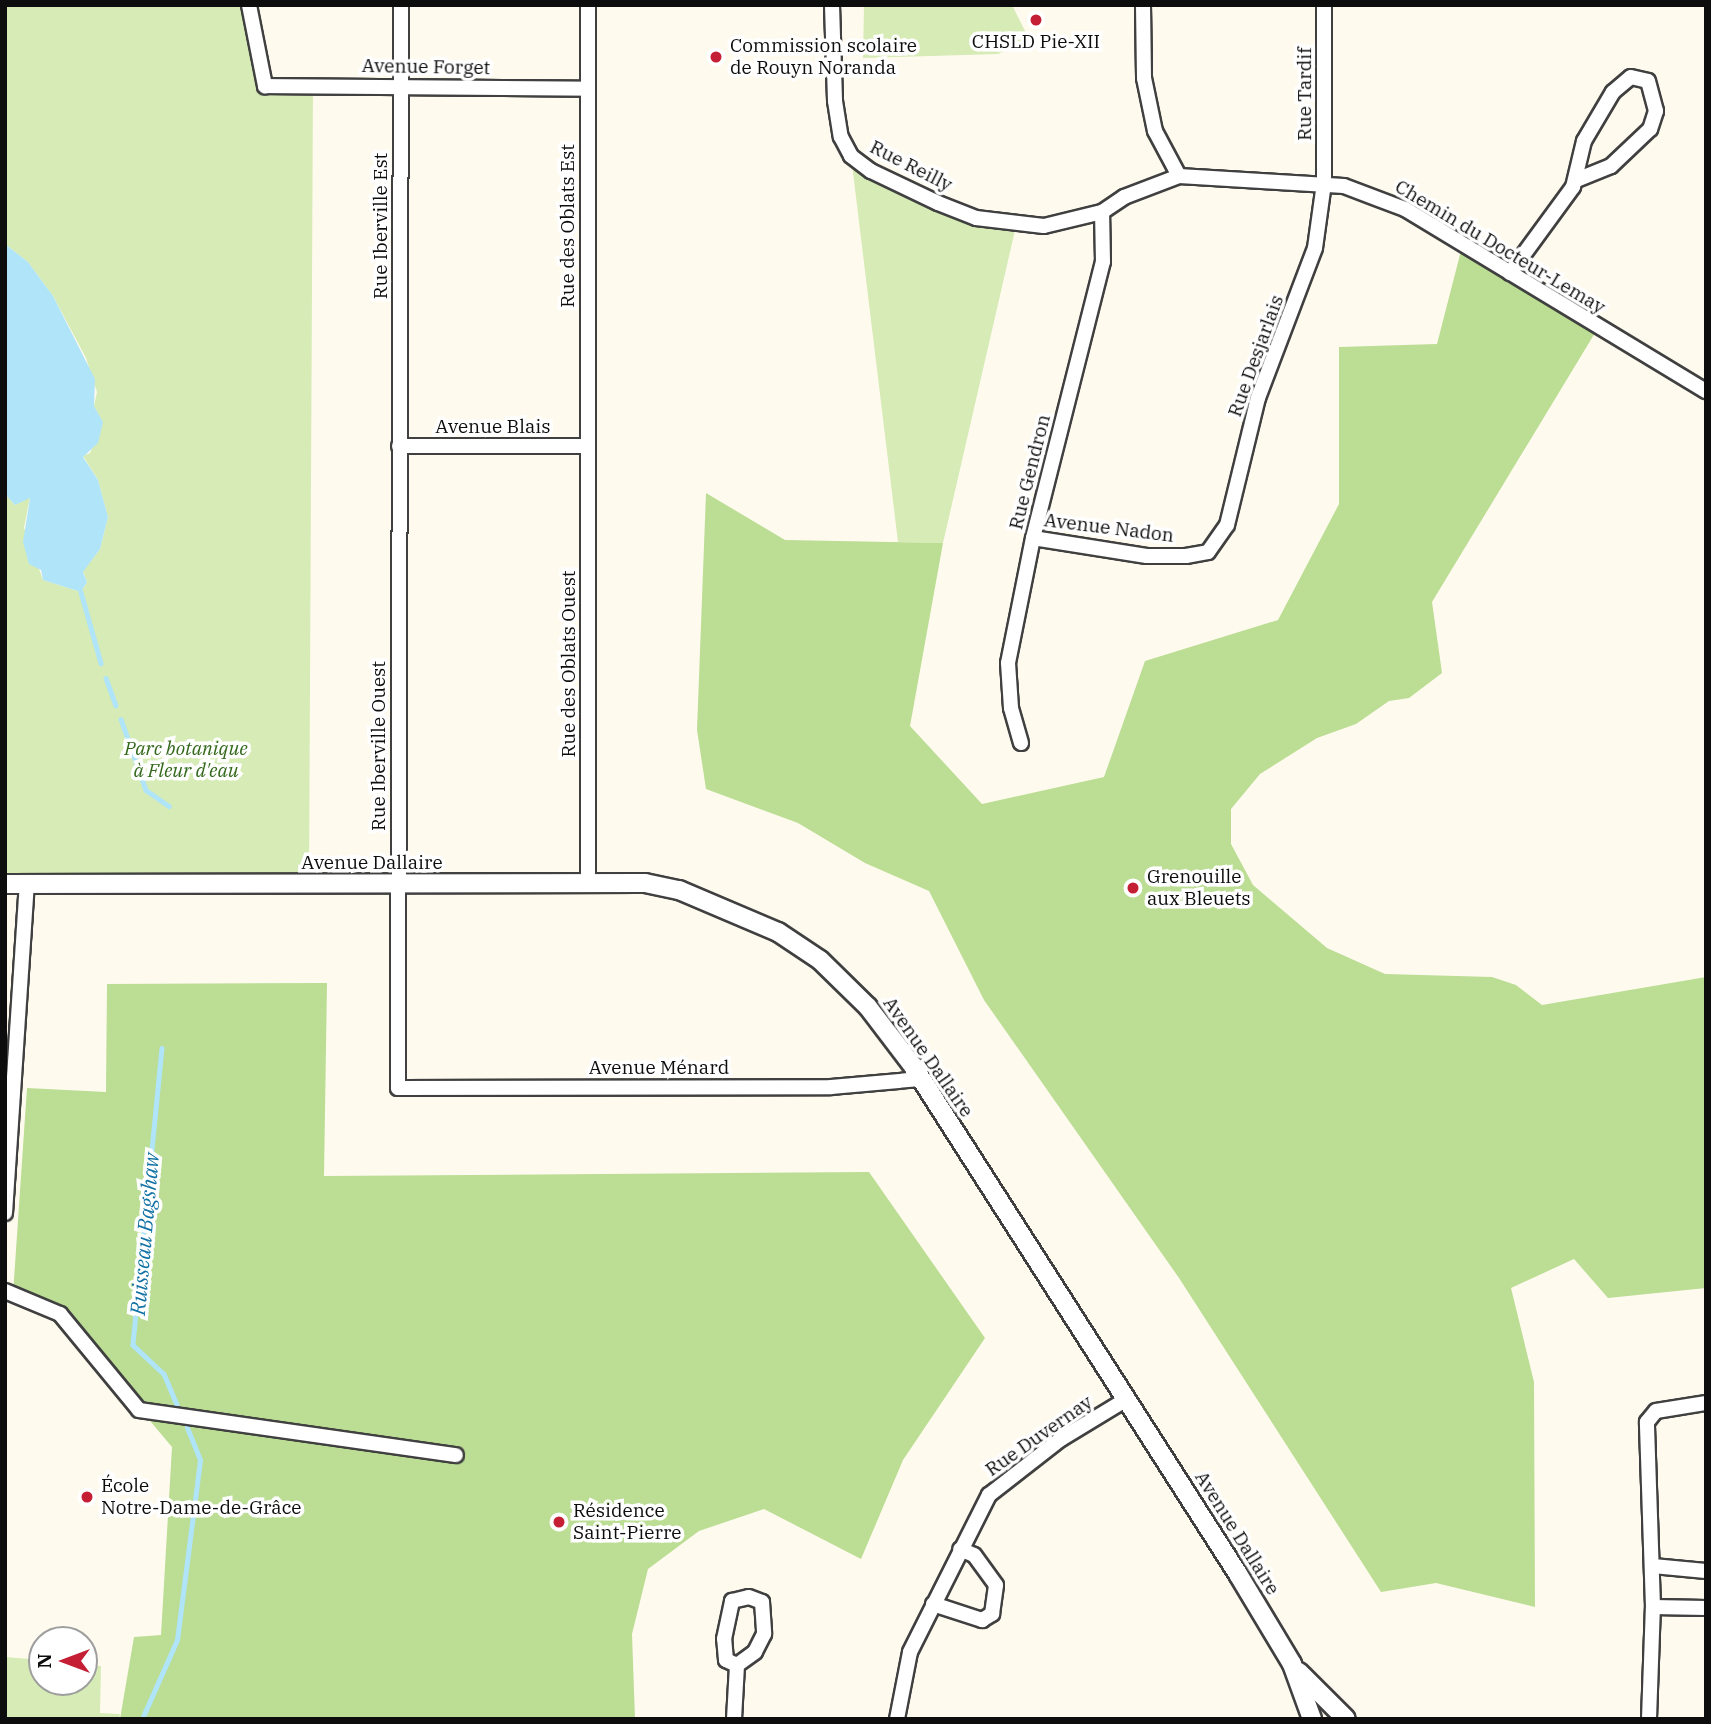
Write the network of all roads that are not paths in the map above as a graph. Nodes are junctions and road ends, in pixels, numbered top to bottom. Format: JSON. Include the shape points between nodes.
{"nodes":[{"id":1,"x":249,"y":5,"type":"edge"},
{"id":2,"x":401,"y":5,"type":"edge"},
{"id":3,"x":588,"y":5,"type":"edge"},
{"id":4,"x":832,"y":5,"type":"edge"},
{"id":5,"x":1143,"y":5,"type":"edge"},
{"id":6,"x":1324,"y":5,"type":"edge"},
{"id":7,"x":401,"y":85,"type":"junction"},
{"id":8,"x":587,"y":89,"type":"junction"},
{"id":9,"x":1180,"y":176,"type":"junction"},
{"id":10,"x":1576,"y":180,"type":"junction"},
{"id":11,"x":1324,"y":183,"type":"junction"},
{"id":12,"x":1102,"y":212,"type":"junction"},
{"id":13,"x":1510,"y":273,"type":"junction"},
{"id":14,"x":1706,"y":391,"type":"edge"},
{"id":15,"x":400,"y":446,"type":"junction"},
{"id":16,"x":587,"y":446,"type":"junction"},
{"id":17,"x":1033,"y":538,"type":"junction"},
{"id":18,"x":1216,"y":540,"type":"joint"},
{"id":19,"x":1021,"y":743,"type":"dead end"},
{"id":20,"x":588,"y":881,"type":"junction"},
{"id":21,"x":398,"y":883,"type":"junction"},
{"id":22,"x":5,"y":884,"type":"edge"},
{"id":23,"x":27,"y":884,"type":"junction"},
{"id":24,"x":920,"y":1079,"type":"junction"},
{"id":25,"x":9,"y":1087,"type":"edge"},
{"id":26,"x":398,"y":1088,"type":"joint"},
{"id":27,"x":5,"y":1213,"type":"edge"},
{"id":28,"x":5,"y":1291,"type":"edge"},
{"id":29,"x":1127,"y":1399,"type":"junction"},
{"id":30,"x":1706,"y":1403,"type":"edge"},
{"id":31,"x":456,"y":1455,"type":"dead end"},
{"id":32,"x":960,"y":1549,"type":"junction"},
{"id":33,"x":1653,"y":1566,"type":"junction"},
{"id":34,"x":1706,"y":1571,"type":"edge"},
{"id":35,"x":933,"y":1604,"type":"junction"},
{"id":36,"x":1653,"y":1607,"type":"junction"},
{"id":37,"x":1706,"y":1608,"type":"edge"},
{"id":38,"x":1293,"y":1664,"type":"junction"},
{"id":39,"x":737,"y":1665,"type":"junction"},
{"id":40,"x":734,"y":1719,"type":"edge"},
{"id":41,"x":897,"y":1719,"type":"edge"},
{"id":42,"x":1312,"y":1719,"type":"edge"},
{"id":43,"x":1346,"y":1719,"type":"edge"},
{"id":44,"x":1649,"y":1719,"type":"edge"}],
"edges":[{"from":1,"to":7,"type":"street","name":"Avenue Forget","via":[[265,86]]},
{"from":2,"to":7,"type":"street","name":"Rue Iberville Est"},
{"from":3,"to":8,"type":"street","name":"Rue des Oblats Est"},
{"from":4,"to":12,"type":"street","name":"Rue Reilly","via":[[835,101],[841,137],[851,156],[871,171],[976,218],[1016,226],[1067,224]]},
{"from":5,"to":9,"type":"street","via":[[1144,78],[1155,131]]},
{"from":6,"to":11,"type":"street","name":"Rue Tardif"},
{"from":7,"to":8,"type":"street","name":"Avenue Forget"},
{"from":7,"to":15,"type":"street","name":"Rue Iberville Est"},
{"from":8,"to":16,"type":"street","name":"Rue des Oblats Est"},
{"from":9,"to":11,"type":"street","name":"Chemin du Docteur-Lemay"},
{"from":9,"to":12,"type":"street","name":"Chemin du Docteur-Lemay","via":[[1125,197]]},
{"from":10,"to":10,"type":"street","via":[[1611,166],[1634,139],[1650,129],[1656,111],[1648,82],[1631,77],[1613,92],[1584,141]]},
{"from":10,"to":13,"type":"street"},
{"from":11,"to":13,"type":"street","name":"Chemin du Docteur-Lemay","via":[[1371,194],[1405,209]]},
{"from":11,"to":18,"type":"street","name":"Rue Desjarlais","via":[[1304,286],[1287,317],[1258,398],[1227,525]]},
{"from":12,"to":17,"type":"street","name":"Rue Gendron","via":[[1103,262]]},
{"from":13,"to":14,"type":"street","name":"Chemin du Docteur-Lemay"},
{"from":15,"to":16,"type":"street","name":"Avenue Blais"},
{"from":15,"to":21,"type":"street","name":"Rue Iberville Ouest"},
{"from":16,"to":20,"type":"street","name":"Rue des Oblats Ouest"},
{"from":17,"to":18,"type":"street","name":"Avenue Nadon","via":[[1160,556],[1208,552]]},
{"from":17,"to":19,"type":"street","name":"Rue Gendron","via":[[1008,663],[1011,708]]},
{"from":20,"to":21,"type":"street","name":"Avenue Dallaire"},
{"from":20,"to":24,"type":"street","name":"Avenue Dallaire","via":[[645,883],[679,890],[778,932],[820,960],[869,1007]]},
{"from":21,"to":23,"type":"street","name":"Avenue Dallaire"},
{"from":21,"to":26,"type":"street","name":"Rue Iberville Ouest"},
{"from":22,"to":23,"type":"street","name":"Avenue Dallaire"},
{"from":23,"to":25,"type":"street"},
{"from":24,"to":26,"type":"street","name":"Avenue Ménard","via":[[831,1087]]},
{"from":24,"to":29,"type":"street","name":"Avenue Dallaire"},
{"from":25,"to":27,"type":"street"},
{"from":28,"to":31,"type":"street","via":[[60,1314],[139,1410]]},
{"from":29,"to":32,"type":"street","name":"Rue Duvernay","via":[[1007,1478],[983,1504]]},
{"from":29,"to":38,"type":"street","name":"Avenue Dallaire"},
{"from":30,"to":33,"type":"street","via":[[1656,1410],[1647,1422]]},
{"from":32,"to":35,"type":"street","name":"Rue Duvernay"},
{"from":32,"to":35,"type":"street","via":[[974,1555],[996,1586],[992,1614],[982,1620]]},
{"from":33,"to":34,"type":"street"},
{"from":33,"to":36,"type":"street"},
{"from":35,"to":41,"type":"street","name":"Rue Duvernay","via":[[910,1652]]},
{"from":36,"to":37,"type":"street"},
{"from":36,"to":44,"type":"street"},
{"from":38,"to":42,"type":"street","name":"Avenue Dallaire"},
{"from":38,"to":43,"type":"street"},
{"from":39,"to":39,"type":"street","via":[[723,1654],[729,1610],[732,1601],[758,1598],[762,1602],[763,1641]]},
{"from":39,"to":40,"type":"street"}]}
